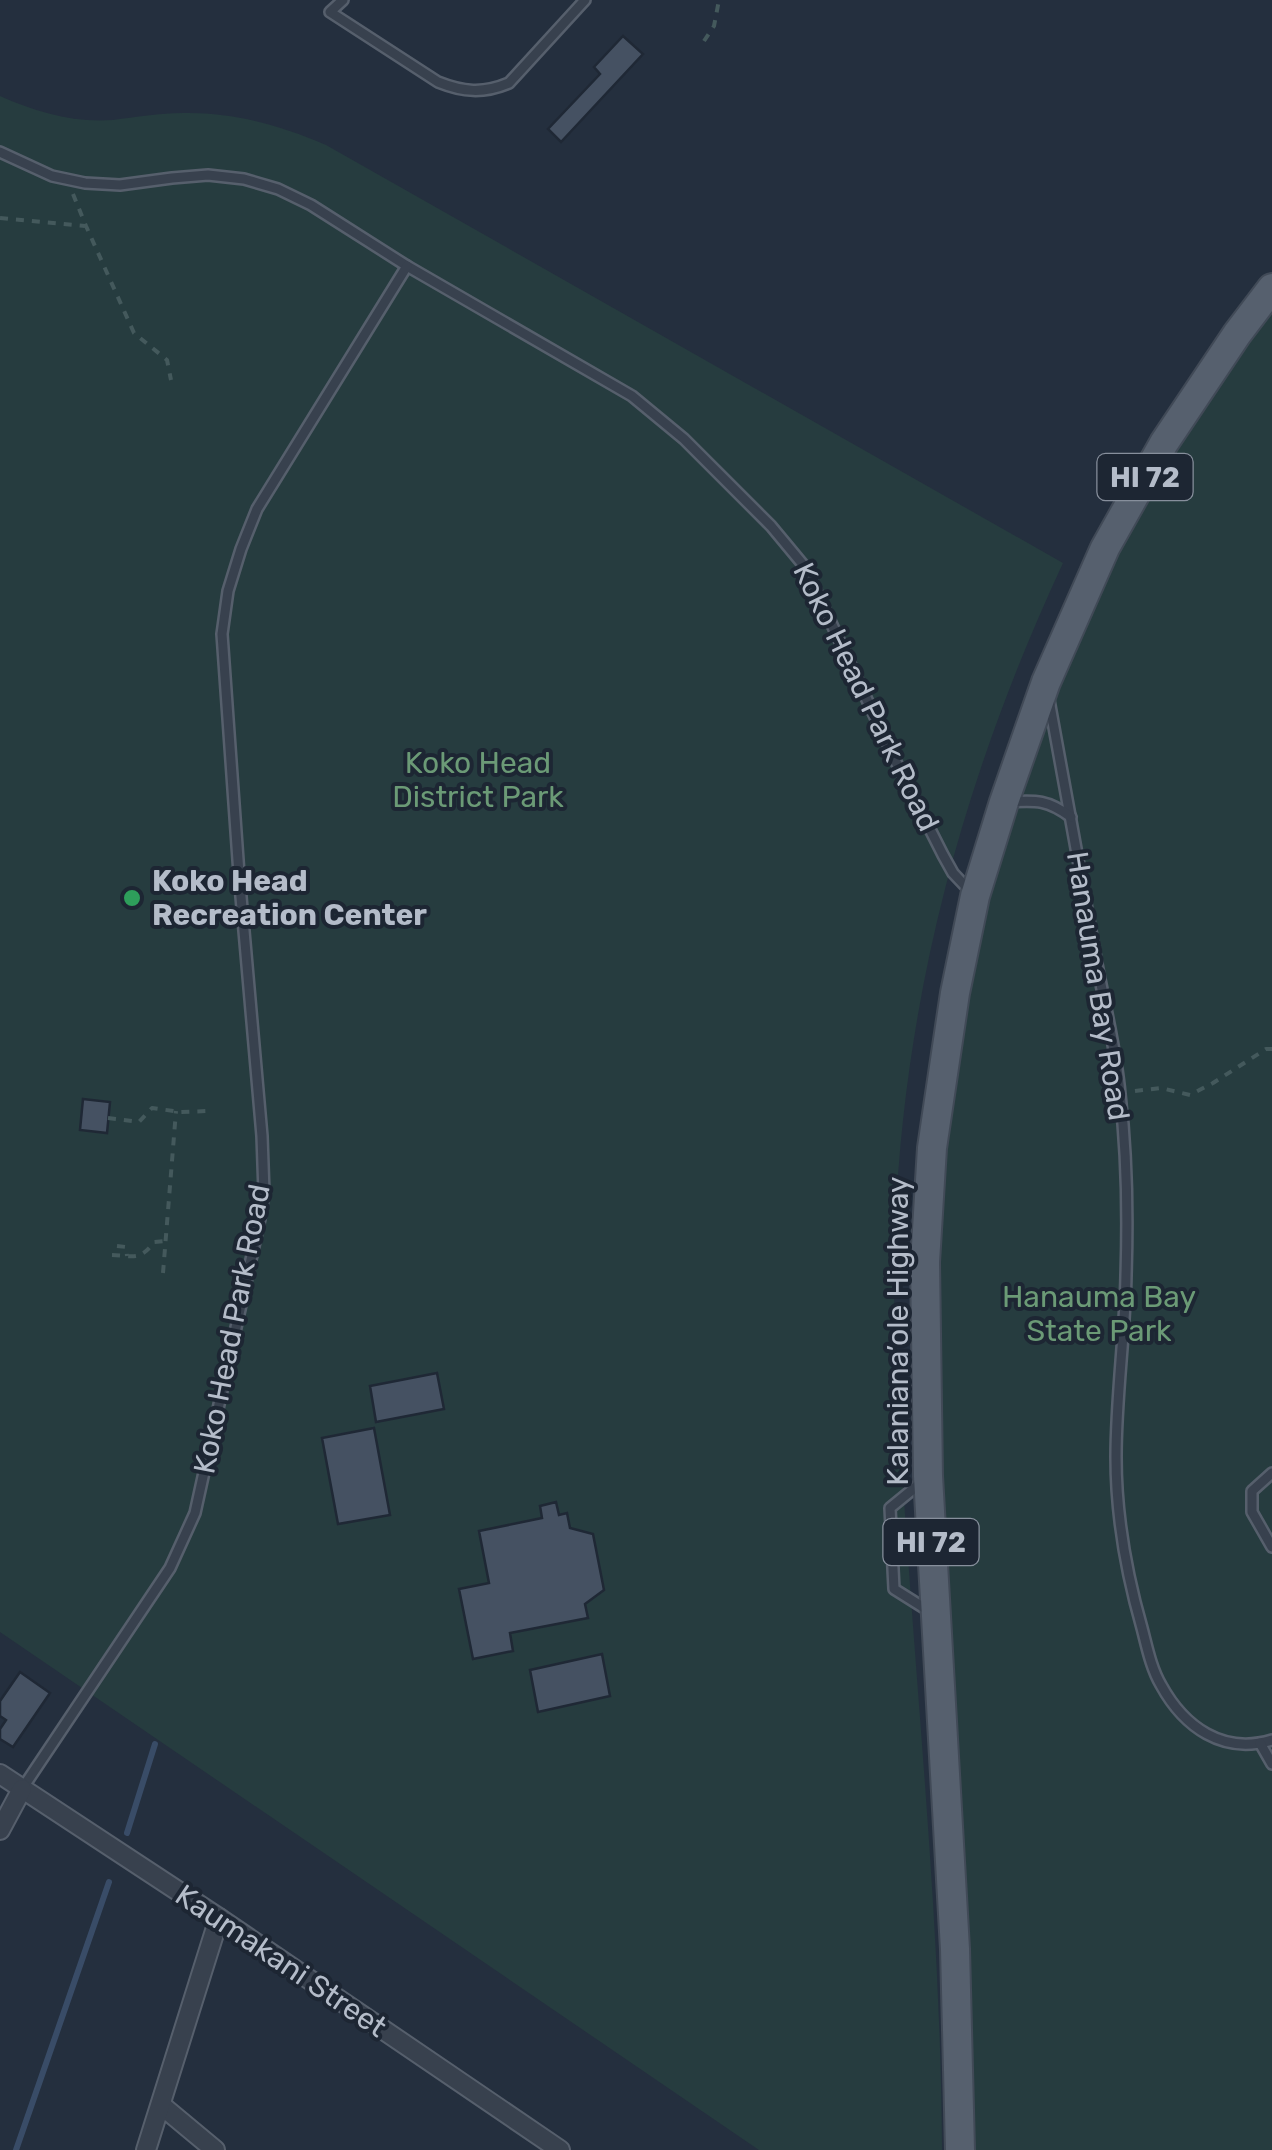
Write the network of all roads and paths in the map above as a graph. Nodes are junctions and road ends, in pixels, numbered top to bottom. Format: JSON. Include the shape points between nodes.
{"nodes":[{"id":1,"x":343,"y":0,"type":"edge"},
{"id":2,"x":585,"y":0,"type":"edge"},
{"id":3,"x":719,"y":0,"type":"edge"},
{"id":4,"x":704,"y":41,"type":"dead end"},
{"id":5,"x":0,"y":152,"type":"edge"},
{"id":6,"x":68,"y":180,"type":"junction"},
{"id":7,"x":0,"y":218,"type":"edge"},
{"id":8,"x":86,"y":226,"type":"junction"},
{"id":9,"x":406,"y":266,"type":"junction"},
{"id":10,"x":1272,"y":288,"type":"edge"},
{"id":11,"x":172,"y":380,"type":"dead end"},
{"id":12,"x":1046,"y":682,"type":"junction"},
{"id":13,"x":1004,"y":802,"type":"junction"},
{"id":14,"x":1070,"y":817,"type":"junction"},
{"id":15,"x":975,"y":896,"type":"junction"},
{"id":16,"x":1272,"y":1050,"type":"edge"},
{"id":17,"x":1120,"y":1092,"type":"junction"},
{"id":18,"x":176,"y":1111,"type":"junction"},
{"id":19,"x":208,"y":1111,"type":"dead end"},
{"id":20,"x":108,"y":1118,"type":"dead end"},
{"id":21,"x":166,"y":1241,"type":"junction"},
{"id":22,"x":117,"y":1246,"type":"dead end"},
{"id":23,"x":112,"y":1254,"type":"dead end"},
{"id":24,"x":127,"y":1256,"type":"junction"},
{"id":25,"x":163,"y":1273,"type":"dead end"},
{"id":26,"x":1272,"y":1473,"type":"edge"},
{"id":27,"x":928,"y":1476,"type":"junction"},
{"id":28,"x":1272,"y":1547,"type":"edge"},
{"id":29,"x":935,"y":1614,"type":"junction"},
{"id":30,"x":1272,"y":1740,"type":"edge"},
{"id":31,"x":1260,"y":1744,"type":"junction"},
{"id":32,"x":1272,"y":1764,"type":"edge"},
{"id":33,"x":0,"y":1774,"type":"edge"},
{"id":34,"x":22,"y":1789,"type":"junction"},
{"id":35,"x":0,"y":1830,"type":"edge"},
{"id":36,"x":219,"y":1918,"type":"junction"},
{"id":37,"x":161,"y":2105,"type":"junction"},
{"id":38,"x":146,"y":2150,"type":"edge"},
{"id":39,"x":215,"y":2150,"type":"edge"},
{"id":40,"x":560,"y":2150,"type":"edge"},
{"id":41,"x":960,"y":2150,"type":"edge"}],
"edges":[{"from":1,"to":2,"type":"lane","via":[[330,12],[438,82],[474,92],[509,83]]},
{"from":3,"to":4,"type":"path"},
{"from":5,"to":6,"type":"lane","name":"Koko Head Park Road"},
{"from":6,"to":8,"type":"path"},
{"from":6,"to":9,"type":"lane","name":"Koko Head Park Road","via":[[120,185],[208,175],[261,184],[310,205]]},
{"from":7,"to":8,"type":"path"},
{"from":8,"to":11,"type":"path","via":[[134,333],[167,360]]},
{"from":9,"to":15,"type":"lane","name":"Koko Head Park Road","via":[[632,396],[779,535],[810,576],[943,855]]},
{"from":9,"to":34,"type":"lane","name":"Koko Head Park Road","via":[[258,509],[228,591],[222,634],[264,1193],[195,1513],[170,1568]]},
{"from":10,"to":12,"type":"main road","name":"Kalaniana’ole Highway","number":"HI 72","via":[[1164,442],[1105,548]]},
{"from":12,"to":13,"type":"main road","name":"Kalaniana’ole Highway","number":"HI 72"},
{"from":12,"to":14,"type":"lane","name":"Hanauma Bay Road"},
{"from":13,"to":14,"type":"lane","name":"Hanauma Bay Road","via":[[1052,803]]},
{"from":13,"to":15,"type":"main road","name":"Kalaniana’ole Highway","number":"HI 72"},
{"from":14,"to":17,"type":"lane","name":"Hanauma Bay Road"},
{"from":15,"to":27,"type":"main road","name":"Kalaniana’ole Highway","number":"HI 72","via":[[932,1148],[924,1262]]},
{"from":16,"to":17,"type":"path","via":[[1190,1095],[1161,1088]]},
{"from":17,"to":31,"type":"lane","name":"Hanauma Bay Road","via":[[1128,1210],[1116,1459],[1134,1602],[1160,1684],[1190,1724],[1220,1741]]},
{"from":18,"to":19,"type":"path"},
{"from":18,"to":20,"type":"path","via":[[152,1108],[139,1122]]},
{"from":18,"to":21,"type":"path"},
{"from":21,"to":24,"type":"path","via":[[157,1240],[139,1257]]},
{"from":21,"to":25,"type":"path"},
{"from":22,"to":24,"type":"path"},
{"from":23,"to":24,"type":"path"},
{"from":26,"to":28,"type":"lane","via":[[1252,1491],[1252,1512]]},
{"from":27,"to":29,"type":"main road","name":"Kalaniana’ole Highway","number":"HI 72"},
{"from":27,"to":29,"type":"lane","via":[[890,1508],[894,1588]]},
{"from":29,"to":41,"type":"main road","name":"Kalaniana’ole Highway","number":"HI 72"},
{"from":30,"to":31,"type":"lane","name":"Hanauma Bay Road"},
{"from":31,"to":32,"type":"lane"},
{"from":33,"to":34,"type":"street","name":"Kaumakani Street"},
{"from":34,"to":35,"type":"street"},
{"from":34,"to":36,"type":"street","name":"Kaumakani Street"},
{"from":36,"to":37,"type":"street"},
{"from":36,"to":40,"type":"street","name":"Kaumakani Street"},
{"from":37,"to":38,"type":"street"},
{"from":37,"to":39,"type":"street"}]}
